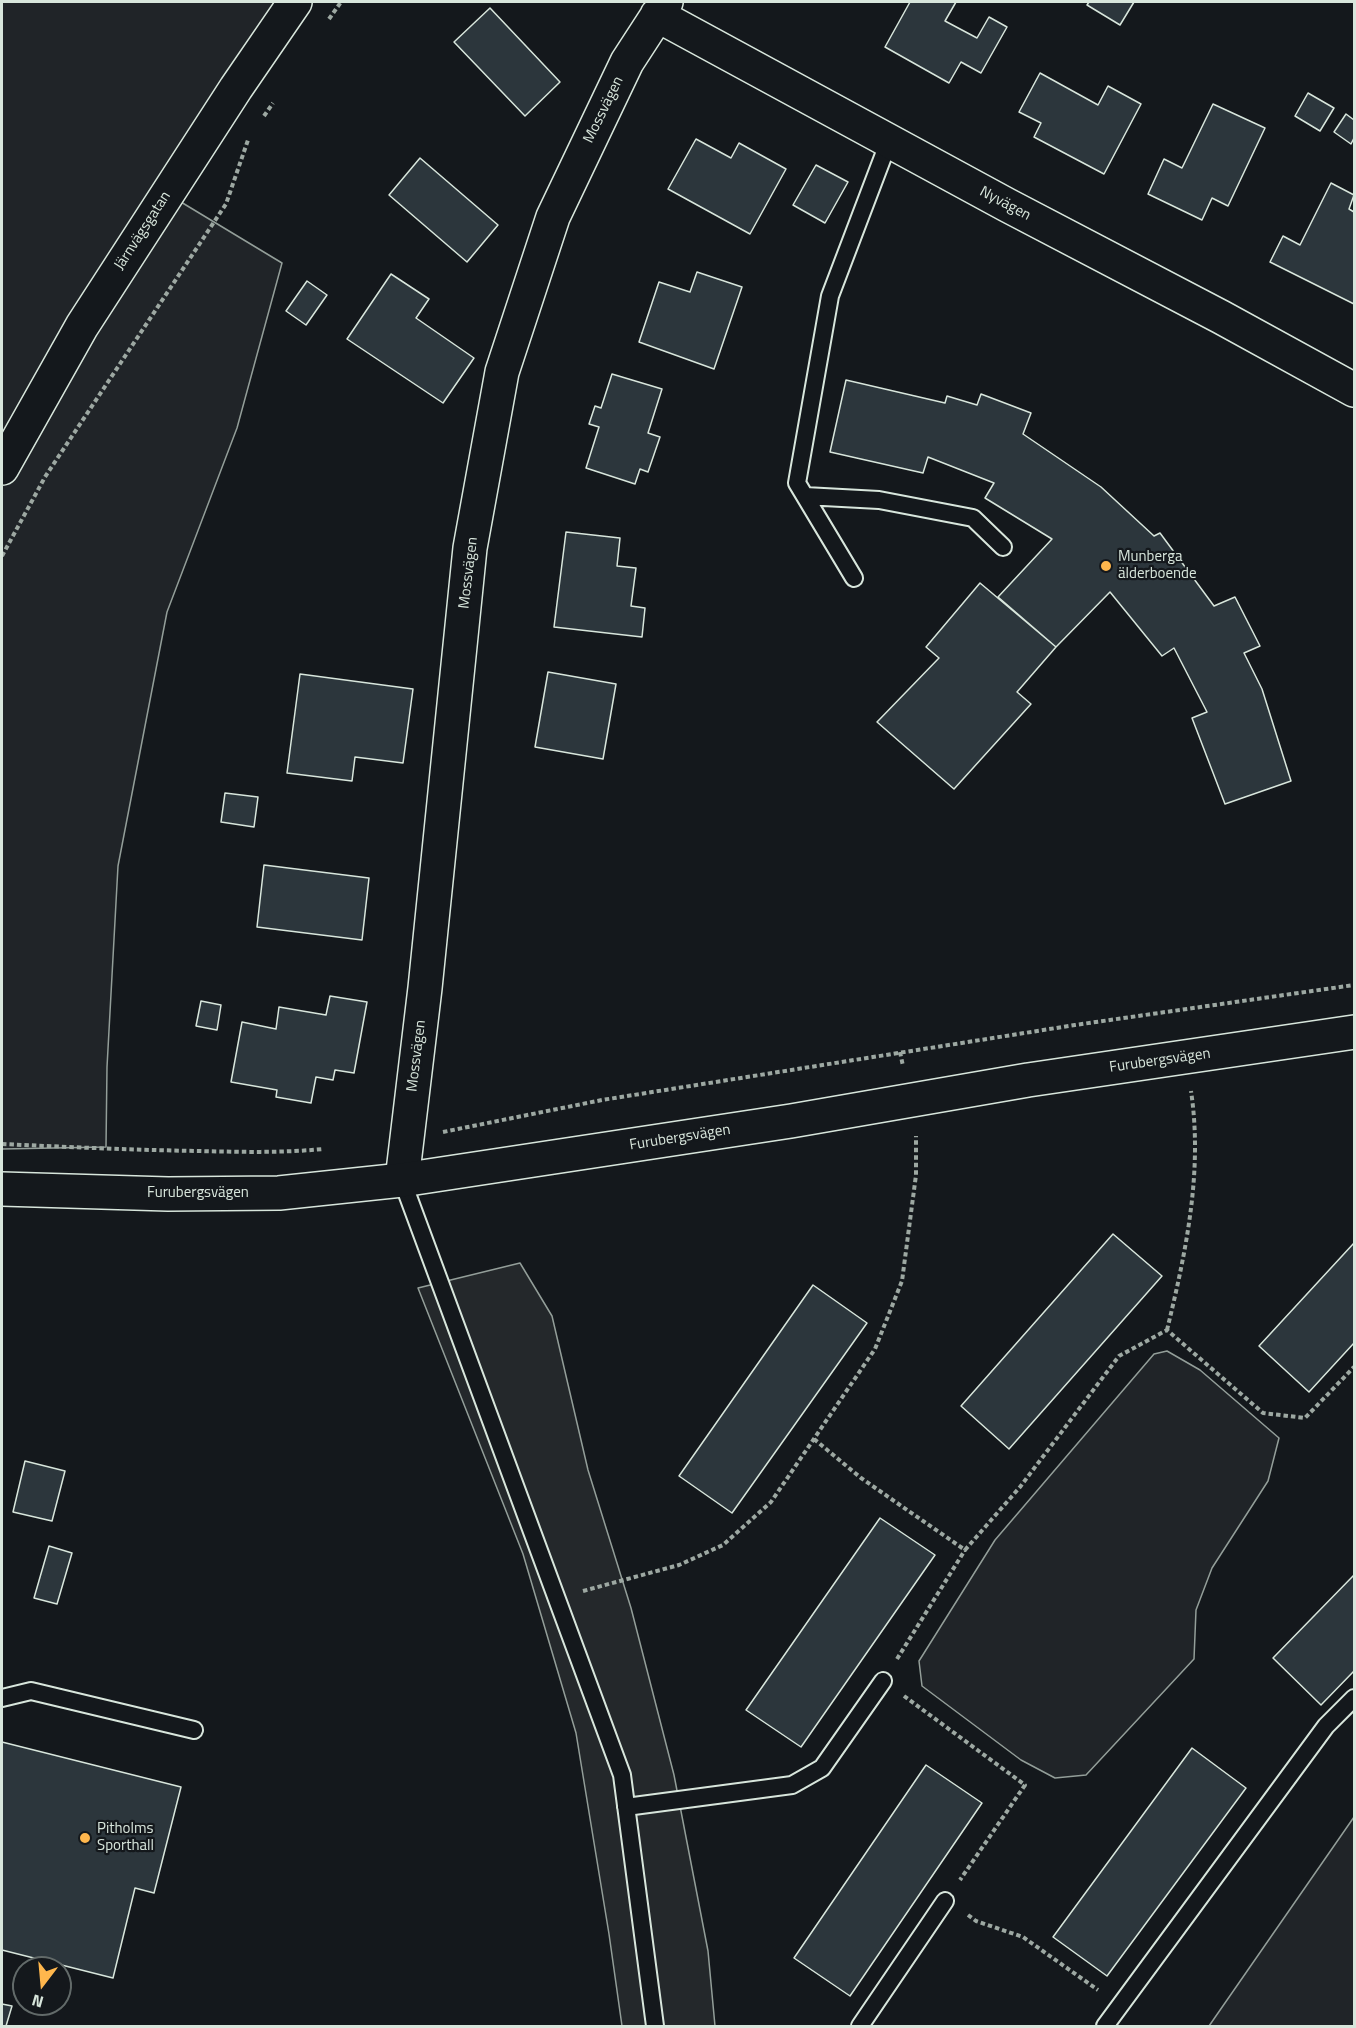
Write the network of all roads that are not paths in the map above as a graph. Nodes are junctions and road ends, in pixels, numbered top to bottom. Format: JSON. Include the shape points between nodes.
{"nodes":[{"id":1,"x":295,"y":2,"type":"edge"},
{"id":2,"x":662,"y":8,"type":"edge"},
{"id":3,"x":890,"y":141,"type":"junction"},
{"id":4,"x":1354,"y":390,"type":"edge"},
{"id":5,"x":2,"y":468,"type":"edge"},
{"id":6,"x":805,"y":496,"type":"junction"},
{"id":7,"x":1003,"y":547,"type":"dead end"},
{"id":8,"x":854,"y":578,"type":"dead end"},
{"id":9,"x":1354,"y":1032,"type":"edge"},
{"id":10,"x":402,"y":1180,"type":"junction"},
{"id":11,"x":2,"y":1189,"type":"edge"},
{"id":12,"x":883,"y":1681,"type":"road end"},
{"id":13,"x":2,"y":1698,"type":"edge"},
{"id":14,"x":1354,"y":1698,"type":"edge"},
{"id":15,"x":194,"y":1730,"type":"dead end"},
{"id":16,"x":626,"y":1806,"type":"junction"},
{"id":17,"x":945,"y":1901,"type":"road end"},
{"id":18,"x":655,"y":2026,"type":"edge"},
{"id":19,"x":860,"y":2026,"type":"edge"},
{"id":20,"x":1105,"y":2026,"type":"edge"}],
"edges":[{"from":1,"to":5,"type":"street","name":"Järnvägsgatan","via":[[82,326]]},
{"from":2,"to":3,"type":"street","name":"Nyvägen"},
{"from":2,"to":10,"type":"street","name":"Mossvägen","via":[[627,62],[553,217],[502,372],[470,548]]},
{"from":3,"to":4,"type":"street","name":"Nyvägen"},
{"from":3,"to":6,"type":"lane","via":[[830,296],[798,483]]},
{"from":6,"to":7,"type":"lane","via":[[879,500],[974,518]]},
{"from":6,"to":8,"type":"lane"},
{"from":9,"to":10,"type":"street","name":"Furubergsvägen"},
{"from":10,"to":11,"type":"street","name":"Furubergsvägen","via":[[279,1193]]},
{"from":10,"to":16,"type":"lane","via":[[622,1775]]},
{"from":12,"to":16,"type":"lane","via":[[822,1768],[792,1785]]},
{"from":13,"to":15,"type":"lane","via":[[31,1691]]},
{"from":14,"to":20,"type":"lane","via":[[1326,1726]]},
{"from":16,"to":18,"type":"lane"},
{"from":17,"to":19,"type":"lane"}]}
